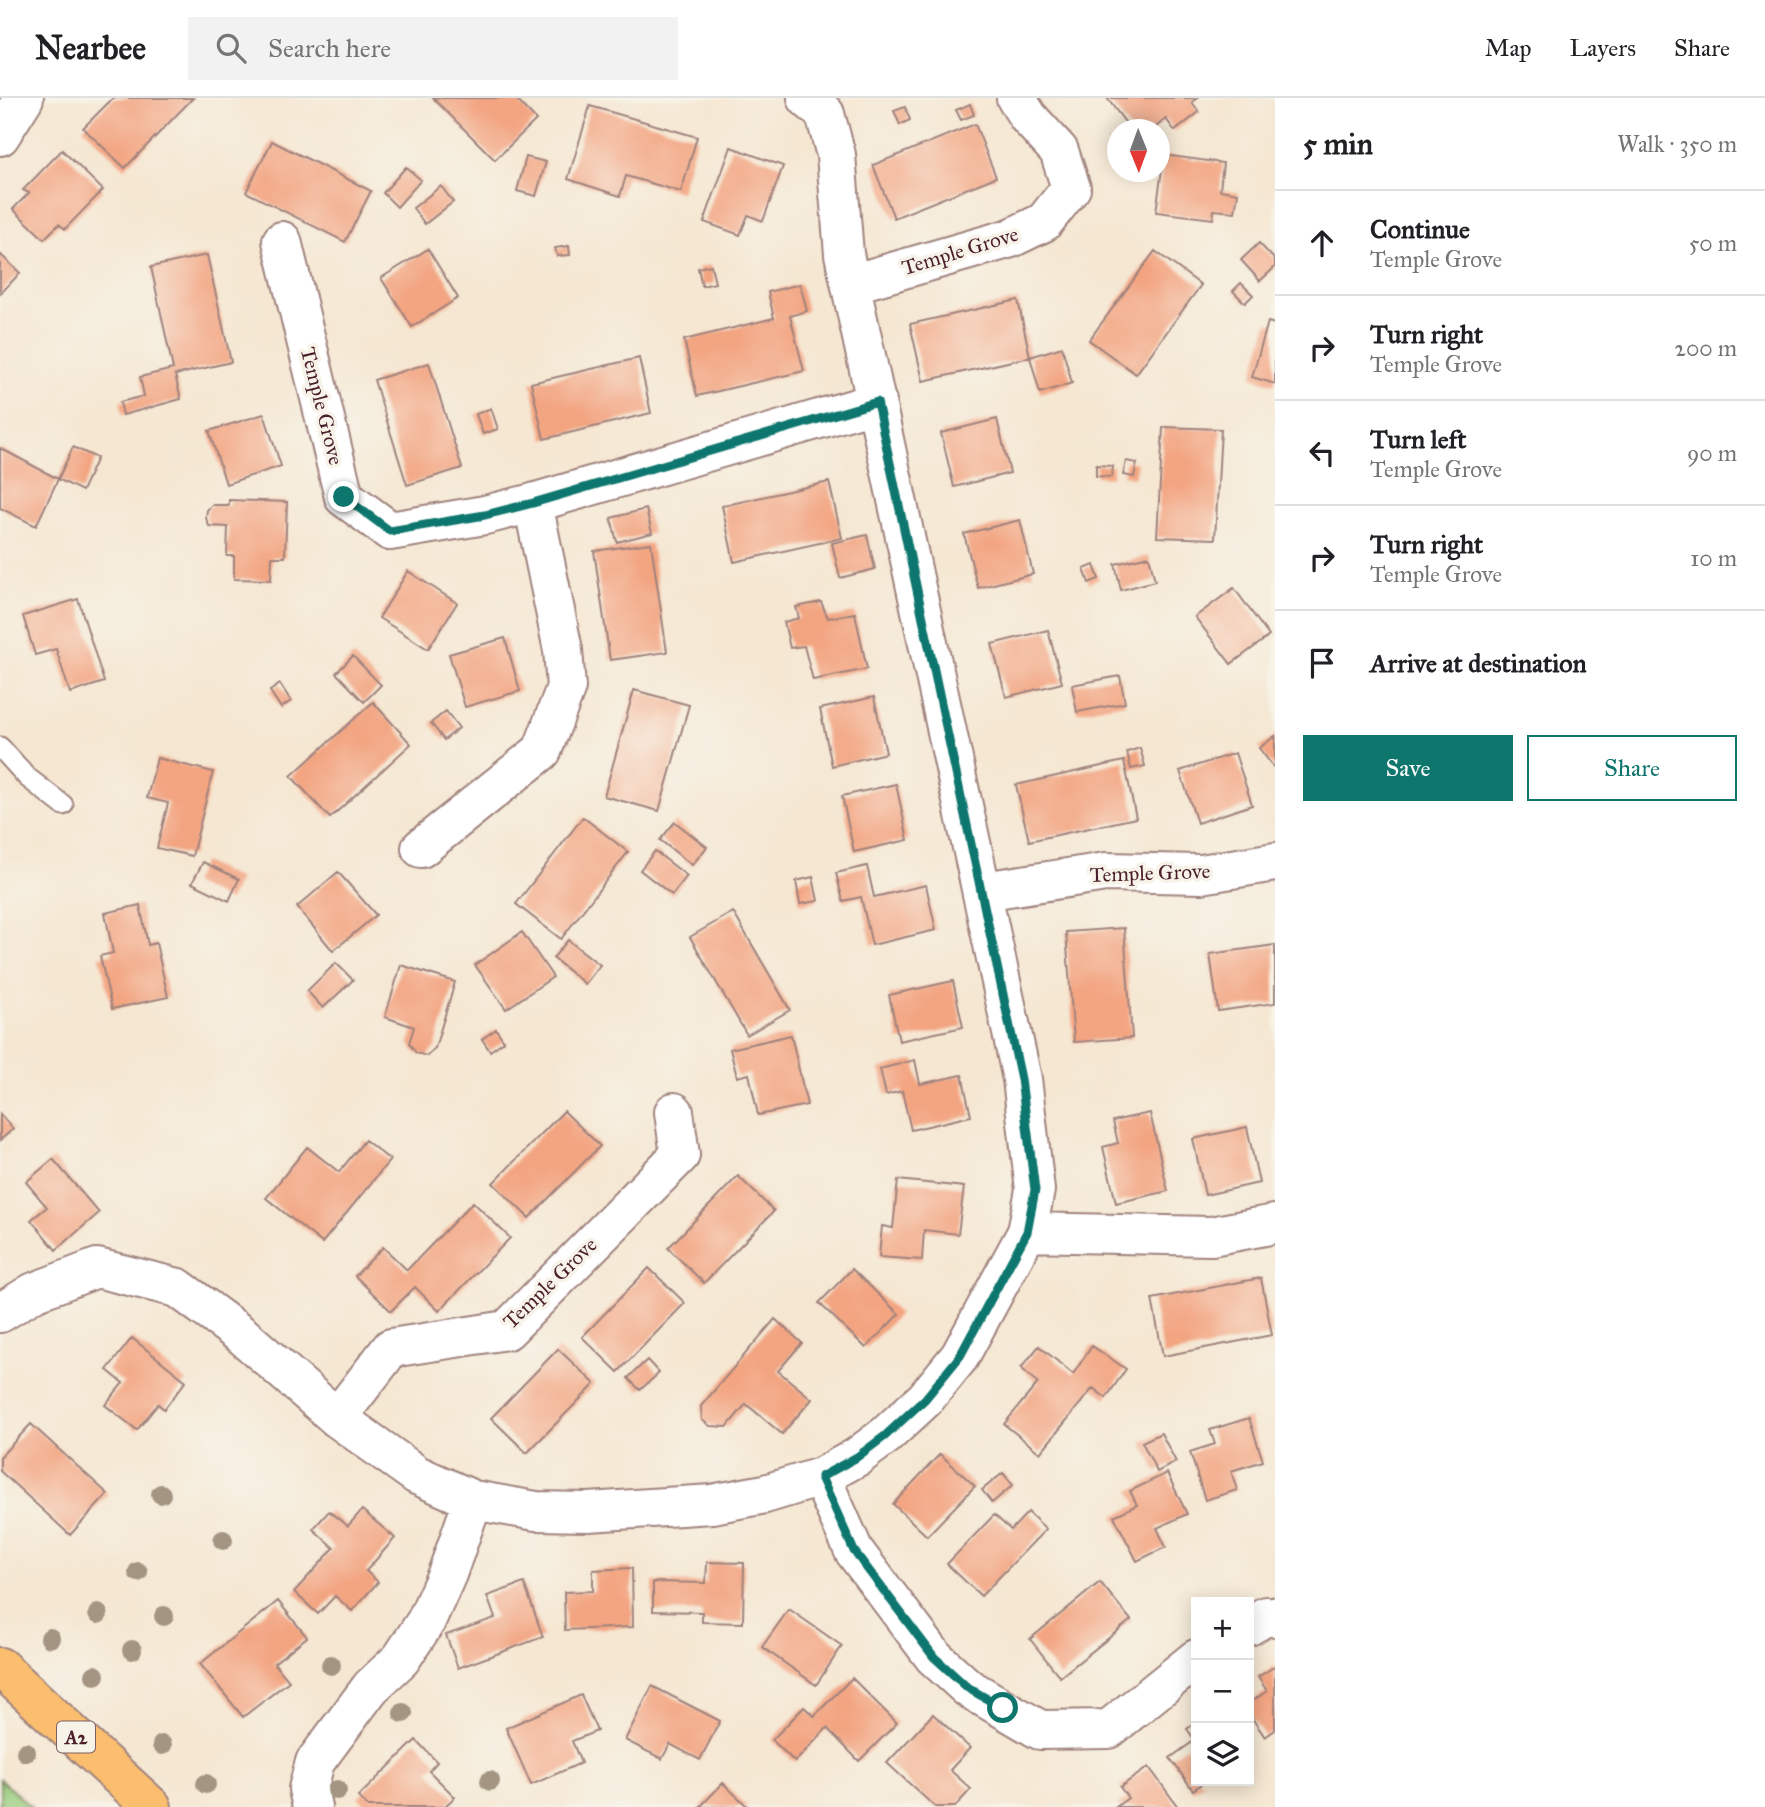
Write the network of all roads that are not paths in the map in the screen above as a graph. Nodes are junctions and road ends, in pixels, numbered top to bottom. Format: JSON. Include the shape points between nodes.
{"nodes":[{"id":1,"x":24,"y":98,"type":"edge"},
{"id":2,"x":807,"y":98,"type":"edge"},
{"id":3,"x":1016,"y":98,"type":"edge"},
{"id":4,"x":0,"y":136,"type":"edge"},
{"id":5,"x":282,"y":241,"type":"dead end"},
{"id":6,"x":851,"y":284,"type":"junction"},
{"id":7,"x":877,"y":402,"type":"junction"},
{"id":8,"x":533,"y":503,"type":"junction"},
{"id":9,"x":0,"y":747,"type":"edge"},
{"id":10,"x":63,"y":805,"type":"dead end"},
{"id":11,"x":421,"y":848,"type":"dead end"},
{"id":12,"x":1275,"y":862,"type":"edge"},
{"id":13,"x":982,"y":891,"type":"junction"},
{"id":14,"x":674,"y":1112,"type":"dead end"},
{"id":15,"x":1275,"y":1224,"type":"edge"},
{"id":16,"x":1027,"y":1232,"type":"junction"},
{"id":17,"x":0,"y":1313,"type":"edge"},
{"id":18,"x":337,"y":1418,"type":"junction"},
{"id":19,"x":821,"y":1477,"type":"junction"},
{"id":20,"x":473,"y":1500,"type":"junction"},
{"id":21,"x":1275,"y":1617,"type":"edge"},
{"id":22,"x":1254,"y":1623,"type":"edge"},
{"id":23,"x":1195,"y":1660,"type":"edge"},
{"id":24,"x":0,"y":1667,"type":"edge"},
{"id":25,"x":152,"y":1807,"type":"edge"},
{"id":26,"x":312,"y":1807,"type":"edge"}],
"edges":[{"from":1,"to":4,"type":"street"},
{"from":2,"to":6,"type":"street","via":[[825,114],[836,155]]},
{"from":3,"to":6,"type":"street","name":"Temple Grove","via":[[1059,151],[1071,188],[1044,222],[1011,238]]},
{"from":5,"to":8,"type":"street","name":"Temple Grove","via":[[344,497],[390,531]]},
{"from":6,"to":7,"type":"street"},
{"from":7,"to":8,"type":"street","name":"Temple Grove"},
{"from":7,"to":13,"type":"street"},
{"from":8,"to":11,"type":"street","via":[[564,650],[566,687],[542,751]]},
{"from":9,"to":10,"type":"lane","via":[[28,778]]},
{"from":12,"to":13,"type":"street","name":"Temple Grove","via":[[1201,874],[1106,872]]},
{"from":13,"to":16,"type":"street","via":[[1021,1079],[1035,1190]]},
{"from":14,"to":18,"type":"street","name":"Temple Grove","via":[[680,1155],[507,1331],[391,1348]]},
{"from":15,"to":16,"type":"street","via":[[1211,1236]]},
{"from":16,"to":19,"type":"street","via":[[960,1356],[925,1399],[857,1457]]},
{"from":17,"to":18,"type":"street","via":[[34,1292],[97,1268],[178,1288],[243,1336]]},
{"from":18,"to":20,"type":"street","via":[[417,1475]]},
{"from":19,"to":20,"type":"street","via":[[725,1502],[649,1509],[536,1511]]},
{"from":19,"to":23,"type":"street","via":[[854,1551],[934,1657],[968,1688],[1040,1730],[1109,1730]]},
{"from":20,"to":26,"type":"street","via":[[426,1621],[401,1659],[371,1687],[315,1762],[308,1789]]},
{"from":21,"to":22,"type":"street","via":[[1266,1615]]},
{"from":24,"to":25,"type":"highway","number":"A2"}]}
